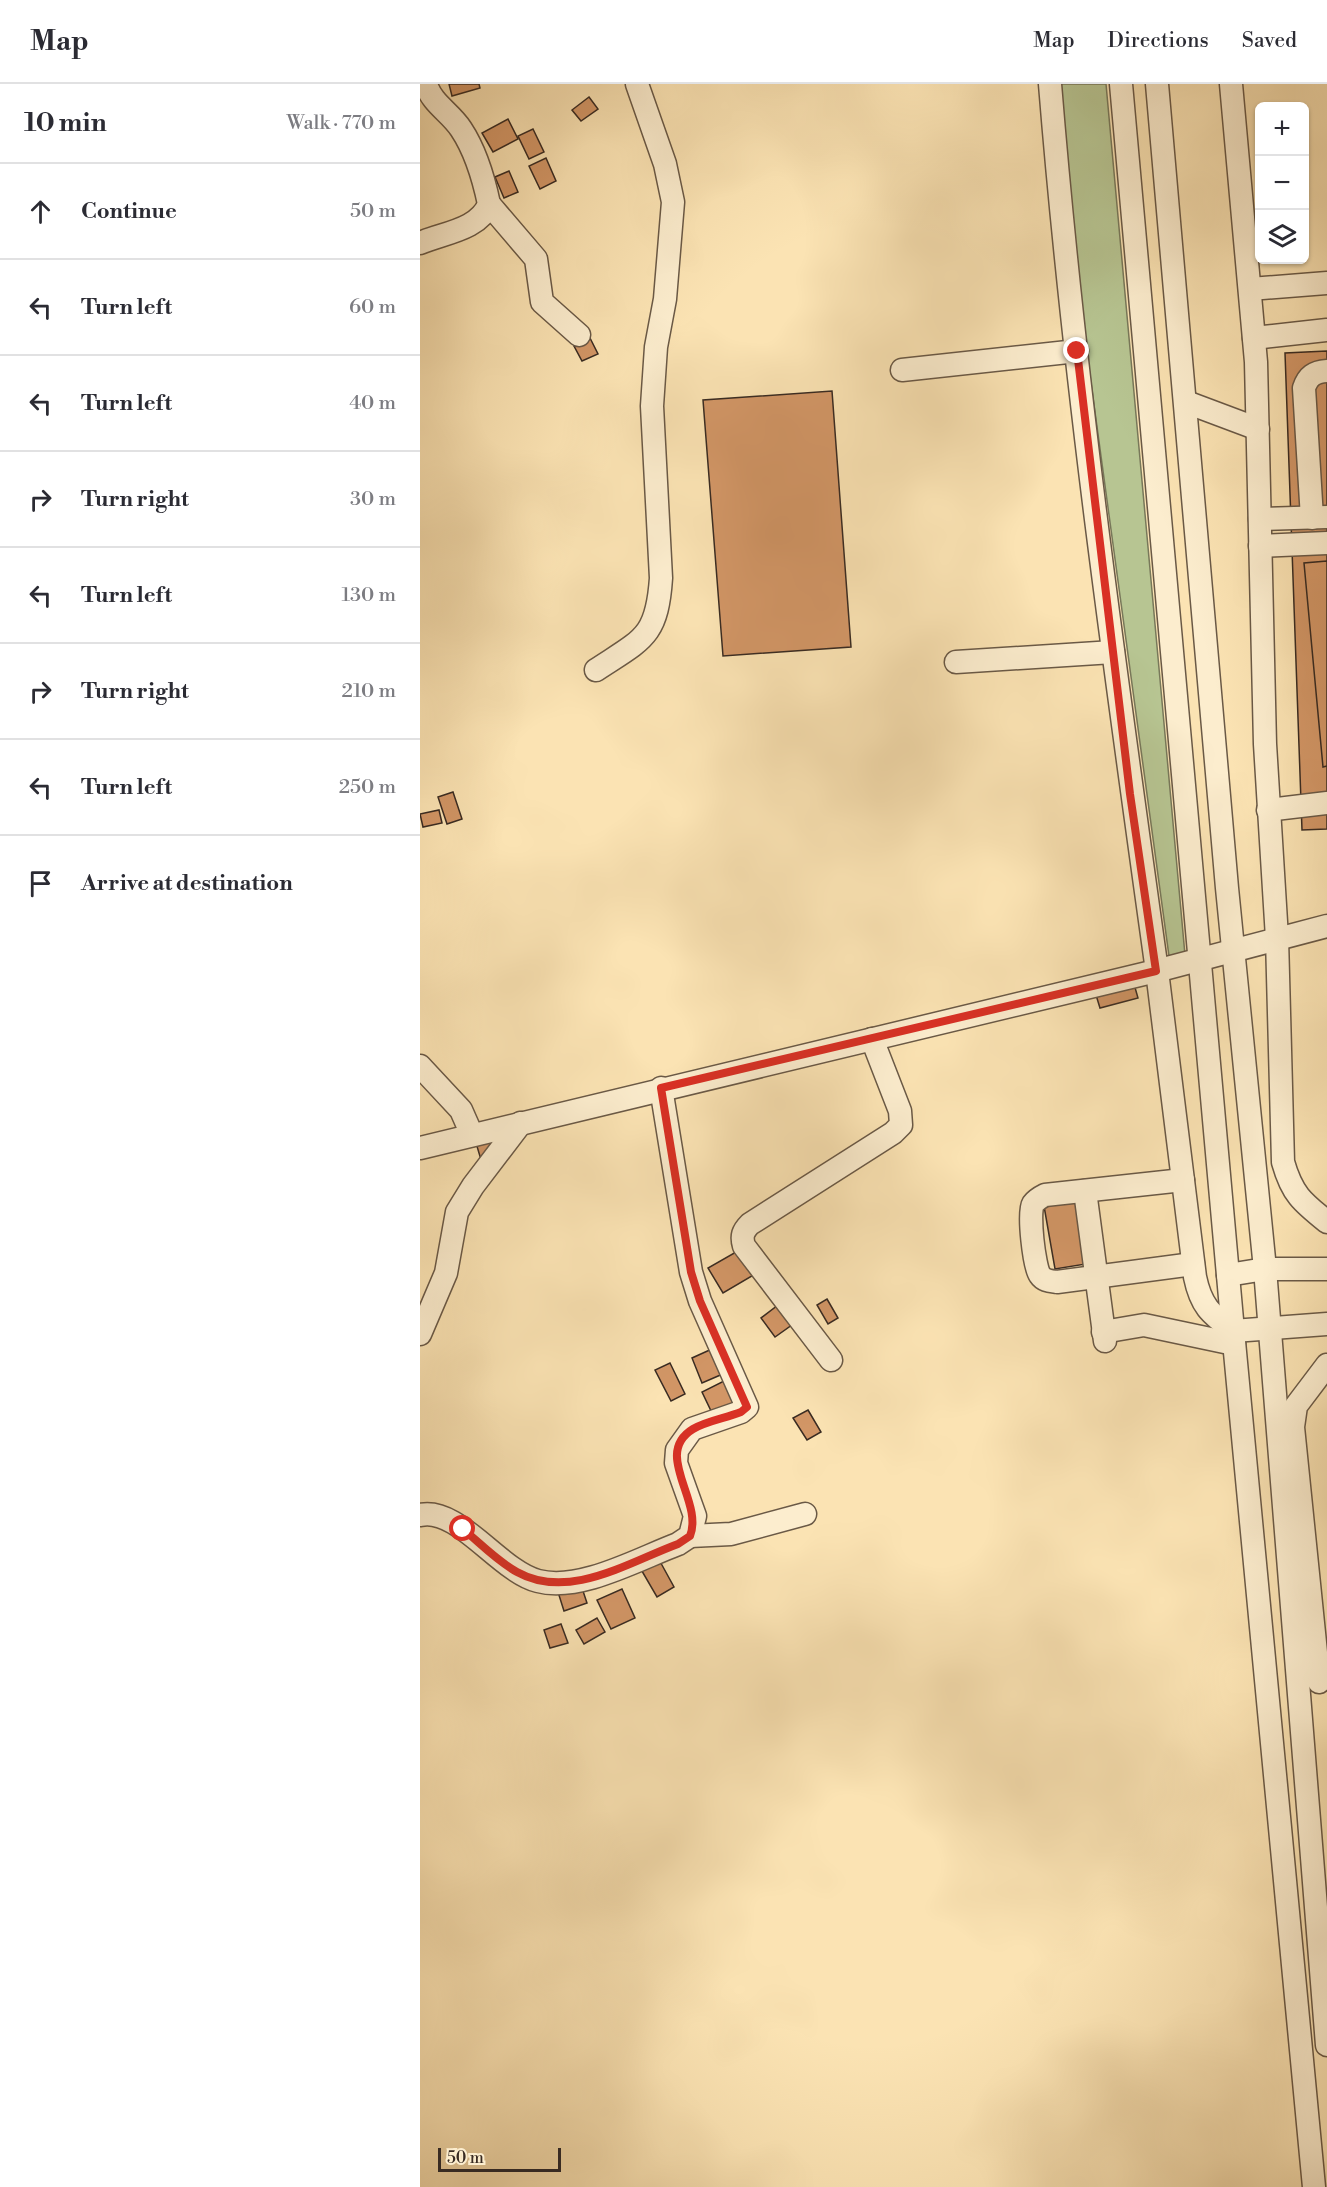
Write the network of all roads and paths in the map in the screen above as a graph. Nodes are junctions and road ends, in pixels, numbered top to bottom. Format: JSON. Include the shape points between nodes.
{"nodes":[{"id":1,"x":426,"y":84,"type":"edge"},
{"id":2,"x":637,"y":84,"type":"edge"},
{"id":3,"x":1050,"y":84,"type":"edge"},
{"id":4,"x":1121,"y":84,"type":"edge"},
{"id":5,"x":1156,"y":84,"type":"edge"},
{"id":6,"x":1231,"y":84,"type":"edge"},
{"id":7,"x":489,"y":204,"type":"junction"},
{"id":8,"x":420,"y":243,"type":"edge"},
{"id":9,"x":1327,"y":283,"type":"edge"},
{"id":10,"x":1250,"y":289,"type":"junction"},
{"id":11,"x":1327,"y":330,"type":"edge"},
{"id":12,"x":579,"y":336,"type":"dead end"},
{"id":13,"x":1254,"y":338,"type":"junction"},
{"id":14,"x":1077,"y":351,"type":"junction"},
{"id":15,"x":902,"y":370,"type":"dead end"},
{"id":16,"x":1327,"y":371,"type":"edge"},
{"id":17,"x":1186,"y":402,"type":"junction"},
{"id":18,"x":1258,"y":429,"type":"junction"},
{"id":19,"x":1317,"y":445,"type":"edge"},
{"id":20,"x":1319,"y":518,"type":"edge"},
{"id":21,"x":1260,"y":519,"type":"junction"},
{"id":22,"x":1327,"y":543,"type":"edge"},
{"id":23,"x":1260,"y":546,"type":"junction"},
{"id":24,"x":1113,"y":652,"type":"junction"},
{"id":25,"x":956,"y":662,"type":"dead end"},
{"id":26,"x":596,"y":670,"type":"dead end"},
{"id":27,"x":1327,"y":803,"type":"edge"},
{"id":28,"x":1268,"y":810,"type":"junction"},
{"id":29,"x":1327,"y":926,"type":"edge"},
{"id":30,"x":1277,"y":938,"type":"junction"},
{"id":31,"x":1235,"y":950,"type":"junction"},
{"id":32,"x":1199,"y":960,"type":"junction"},
{"id":33,"x":1156,"y":971,"type":"junction"},
{"id":34,"x":872,"y":1039,"type":"junction"},
{"id":35,"x":420,"y":1066,"type":"edge"},
{"id":36,"x":661,"y":1088,"type":"junction"},
{"id":37,"x":521,"y":1123,"type":"junction"},
{"id":38,"x":472,"y":1135,"type":"junction"},
{"id":39,"x":420,"y":1148,"type":"edge"},
{"id":40,"x":1183,"y":1180,"type":"junction"},
{"id":41,"x":1085,"y":1191,"type":"junction"},
{"id":42,"x":1327,"y":1222,"type":"edge"},
{"id":43,"x":1193,"y":1264,"type":"junction"},
{"id":44,"x":1265,"y":1269,"type":"junction"},
{"id":45,"x":1327,"y":1269,"type":"edge"},
{"id":46,"x":1228,"y":1275,"type":"junction"},
{"id":47,"x":1095,"y":1278,"type":"junction"},
{"id":48,"x":1327,"y":1324,"type":"edge"},
{"id":49,"x":1269,"y":1328,"type":"junction"},
{"id":50,"x":420,"y":1334,"type":"edge"},
{"id":51,"x":1234,"y":1337,"type":"junction"},
{"id":52,"x":831,"y":1360,"type":"dead end"},
{"id":53,"x":1327,"y":1365,"type":"edge"},
{"id":54,"x":805,"y":1514,"type":"dead end"},
{"id":55,"x":420,"y":1515,"type":"edge"},
{"id":56,"x":690,"y":1536,"type":"junction"},
{"id":57,"x":1319,"y":1682,"type":"dead end"},
{"id":58,"x":1327,"y":2045,"type":"edge"},
{"id":59,"x":1314,"y":2187,"type":"edge"}],
"edges":[{"from":1,"to":7,"type":"street","via":[[435,102],[453,118],[467,140]]},
{"from":2,"to":26,"type":"street","via":[[665,164],[672,202],[652,405],[661,587],[653,626],[643,639]]},
{"from":3,"to":14,"type":"street"},
{"from":4,"to":32,"type":"street"},
{"from":5,"to":17,"type":"street"},
{"from":6,"to":10,"type":"street"},
{"from":7,"to":8,"type":"street","via":[[485,215],[476,222]]},
{"from":7,"to":12,"type":"street","via":[[536,259],[542,302]]},
{"from":9,"to":10,"type":"street"},
{"from":10,"to":13,"type":"street"},
{"from":11,"to":13,"type":"street"},
{"from":13,"to":18,"type":"street"},
{"from":14,"to":15,"type":"street"},
{"from":14,"to":24,"type":"street"},
{"from":16,"to":19,"type":"street","via":[[1314,373],[1304,388]]},
{"from":17,"to":18,"type":"street"},
{"from":17,"to":31,"type":"street"},
{"from":18,"to":21,"type":"street"},
{"from":19,"to":20,"type":"street"},
{"from":20,"to":21,"type":"street"},
{"from":21,"to":23,"type":"street"},
{"from":22,"to":23,"type":"street"},
{"from":23,"to":28,"type":"street"},
{"from":24,"to":25,"type":"street"},
{"from":24,"to":33,"type":"street"},
{"from":27,"to":28,"type":"street"},
{"from":28,"to":30,"type":"street"},
{"from":29,"to":30,"type":"street"},
{"from":30,"to":31,"type":"street"},
{"from":30,"to":42,"type":"street","via":[[1283,1162],[1290,1185]]},
{"from":31,"to":32,"type":"street"},
{"from":31,"to":44,"type":"street"},
{"from":32,"to":33,"type":"street"},
{"from":32,"to":46,"type":"street"},
{"from":33,"to":34,"type":"street"},
{"from":33,"to":40,"type":"street"},
{"from":34,"to":36,"type":"street"},
{"from":34,"to":52,"type":"street","via":[[900,1111],[901,1125],[750,1224],[741,1238]]},
{"from":35,"to":38,"type":"street","via":[[461,1110]]},
{"from":36,"to":37,"type":"street"},
{"from":36,"to":56,"type":"street","via":[[691,1272],[747,1407],[692,1429],[677,1450],[676,1463],[695,1516]]},
{"from":37,"to":38,"type":"street"},
{"from":37,"to":50,"type":"street","via":[[457,1212],[446,1274]]},
{"from":38,"to":39,"type":"street"},
{"from":40,"to":41,"type":"street"},
{"from":40,"to":43,"type":"street"},
{"from":41,"to":47,"type":"street"},
{"from":41,"to":47,"type":"street","via":[[1045,1195],[1033,1204],[1036,1265],[1039,1275],[1047,1281]]},
{"from":43,"to":47,"type":"street"},
{"from":43,"to":51,"type":"street","via":[[1199,1298]]},
{"from":44,"to":45,"type":"street"},
{"from":44,"to":46,"type":"street"},
{"from":44,"to":49,"type":"street"},
{"from":46,"to":51,"type":"street"},
{"from":47,"to":51,"type":"street","via":[[1104,1337],[1144,1325]]},
{"from":48,"to":49,"type":"street"},
{"from":49,"to":51,"type":"street"},
{"from":49,"to":58,"type":"street"},
{"from":51,"to":59,"type":"street"},
{"from":53,"to":57,"type":"street","via":[[1296,1406],[1293,1427]]},
{"from":54,"to":56,"type":"street","via":[[731,1534]]},
{"from":55,"to":56,"type":"street","via":[[428,1513],[447,1519],[518,1573],[538,1581],[559,1583],[584,1580]]}]}
